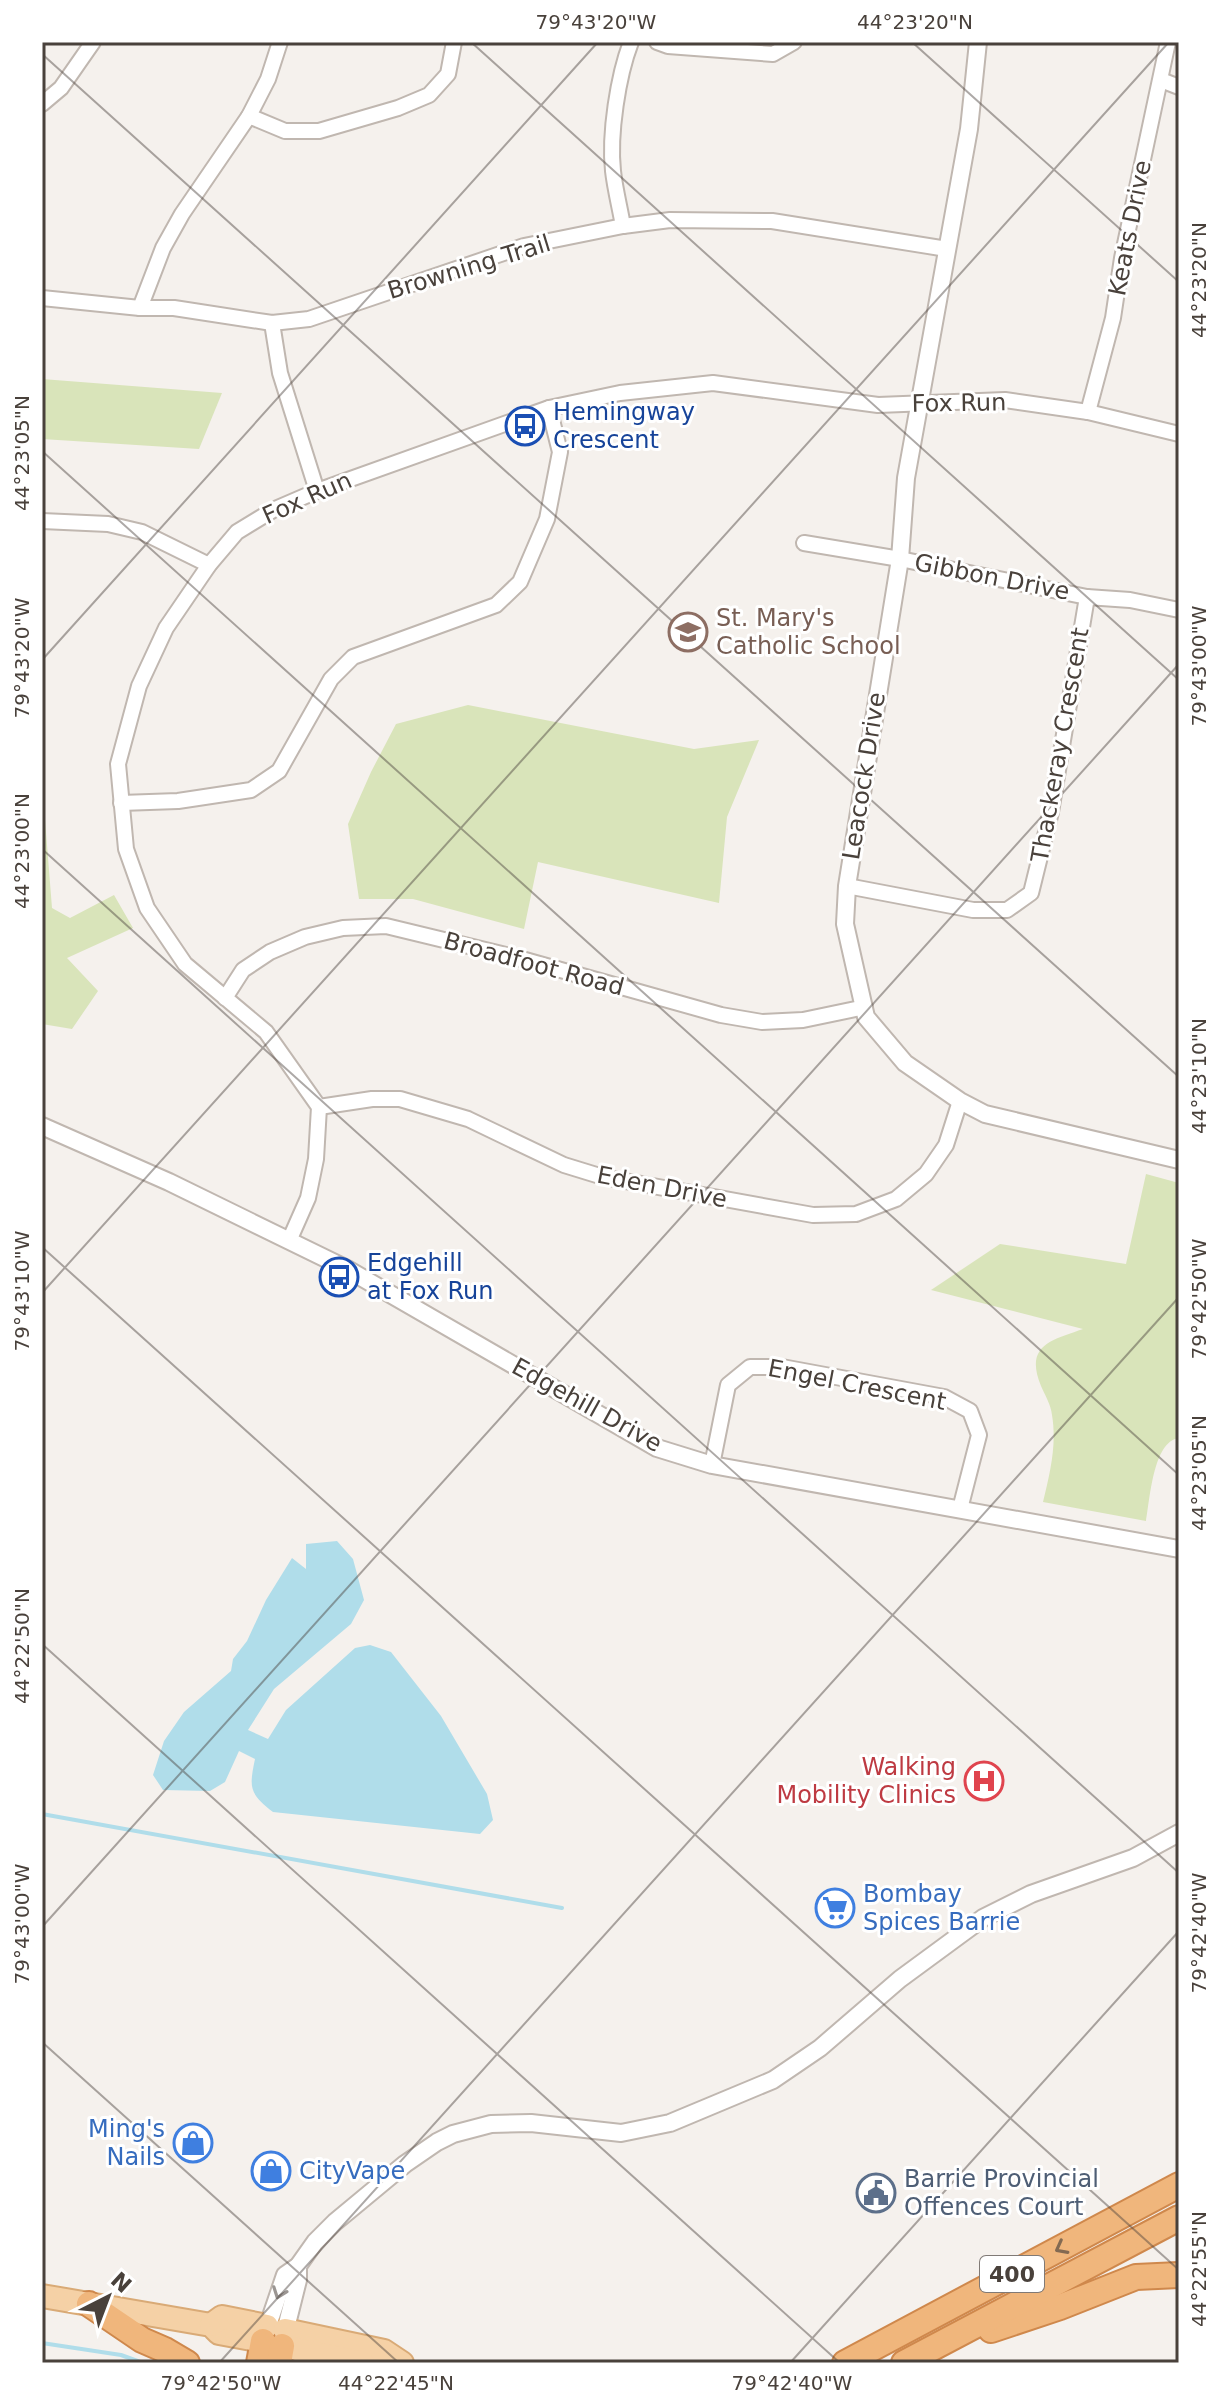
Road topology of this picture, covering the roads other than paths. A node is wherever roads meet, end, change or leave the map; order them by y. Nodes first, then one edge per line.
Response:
1 (93, 42) edge
2 (280, 42) edge
3 (454, 42) edge
4 (631, 42) edge
5 (657, 42) edge
6 (794, 42) edge
7 (978, 42) edge
8 (1168, 42) edge
9 (1161, 80) junction
10 (1179, 87) edge
11 (42, 104) edge
12 (249, 116) junction
13 (623, 226) junction
14 (947, 249) junction
15 (42, 298) edge
16 (140, 308) junction
17 (272, 323) junction
18 (921, 403) junction
19 (549, 408) junction
20 (1088, 412) junction
21 (1179, 434) edge
22 (317, 491) junction
23 (42, 521) edge
24 (804, 543) dead end
25 (900, 559) junction
26 (209, 565) junction
27 (1087, 597) junction
28 (1179, 610) edge
29 (121, 803) junction
30 (847, 886) junction
31 (225, 998) junction
32 (865, 1007) junction
33 (960, 1101) junction
34 (319, 1107) junction
35 (42, 1126) edge
36 (1179, 1160) edge
37 (289, 1241) junction
38 (712, 1465) junction
39 (960, 1509) junction
40 (1179, 1549) edge
41 (1179, 1833) edge
42 (1179, 2185) edge
43 (1179, 2218) edge
44 (1179, 2275) edge
45 (42, 2296) edge
46 (89, 2304) junction
47 (273, 2345) edge
48 (914, 2358) edge
49 (187, 2363) edge
50 (363, 2363) edge
51 (399, 2363) edge
52 (845, 2363) edge

1 - 11 street
2 - 12 street
3 - 12 street
4 - 13 street
5 - 6 street
7 - 14 street, Leacock Drive
8 - 9 street, Keats Drive
9 - 10 street
9 - 20 street, Keats Drive
12 - 16 street
13 - 14 street, Browning Trail
13 - 17 street, Browning Trail
14 - 18 street, Leacock Drive
15 - 16 street, Browning Trail
16 - 17 street, Browning Trail
17 - 22 street
18 - 19 street, Fox Run
18 - 20 street, Fox Run
18 - 25 street, Leacock Drive
19 - 22 street, Fox Run
19 - 29 street
20 - 21 street, Fox Run
22 - 26 street, Fox Run
23 - 26 street
24 - 25 street, Gibbon Drive
25 - 27 street, Gibbon Drive
25 - 30 street, Leacock Drive
26 - 29 street, Fox Run
27 - 28 street, Gibbon Drive
27 - 30 street, Thackeray Crescent
29 - 31 street, Fox Run
30 - 32 street, Leacock Drive
31 - 32 street, Broadfoot Road
31 - 34 street, Fox Run
32 - 33 street, Leacock Drive
33 - 34 street, Eden Drive
33 - 36 street, Leacock Drive
34 - 37 street
35 - 37 street, Edgehill Drive
37 - 38 street, Edgehill Drive
38 - 39 street, Edgehill Drive
38 - 39 street, Engel Crescent
39 - 40 street, Edgehill Drive
41 - 47 street
42 -> 52 highway, 400
43 - 48 highway, 400
44 - 48 highway
45 - 46 main road
46 - 47 main road
46 - 49 highway
47 - 50 main road
47 - 51 main road

